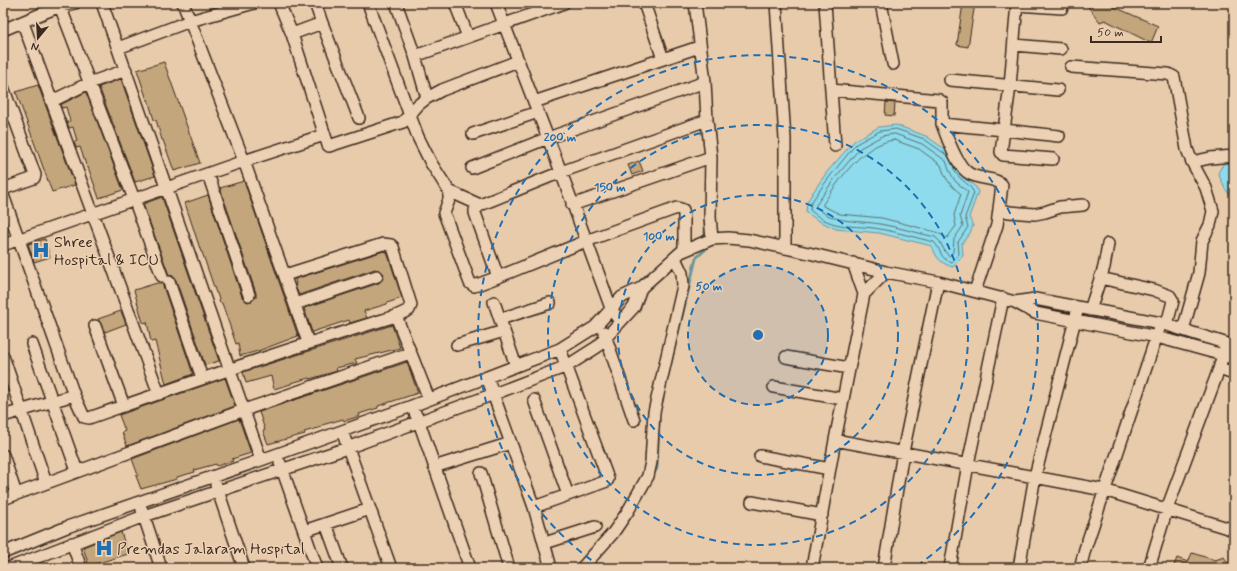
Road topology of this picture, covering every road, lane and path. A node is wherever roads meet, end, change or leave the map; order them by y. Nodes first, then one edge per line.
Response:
1 (73, 3) edge
2 (102, 3) edge
3 (183, 3) edge
4 (254, 3) edge
5 (279, 3) edge
6 (315, 3) edge
7 (368, 3) edge
8 (396, 3) edge
9 (454, 3) edge
10 (496, 3) edge
11 (564, 3) edge
12 (644, 3) edge
13 (695, 3) edge
14 (776, 3) edge
15 (825, 3) edge
16 (881, 3) edge
17 (1017, 4) edge
18 (60, 6) junction
19 (1062, 8) dead end
20 (190, 21) junction
21 (23, 22) junction
22 (322, 23) junction
23 (504, 24) junction
24 (3, 30) edge
25 (292, 34) junction
26 (468, 37) junction
27 (1014, 45) junction
28 (699, 47) junction
29 (118, 48) junction
30 (1061, 49) dead end
31 (415, 56) junction
32 (663, 58) junction
33 (518, 61) junction
34 (893, 64) dead end
35 (1071, 67) dead end
36 (126, 70) junction
37 (950, 80) dead end
38 (705, 82) junction
39 (89, 83) junction
40 (1010, 86) junction
41 (3, 87) edge
42 (832, 90) junction
43 (1058, 90) dead end
44 (427, 98) junction
45 (52, 101) junction
46 (536, 107) junction
47 (409, 116) junction
48 (359, 118) dead end
49 (707, 120) junction
50 (942, 124) junction
51 (1004, 130) junction
52 (324, 134) junction
53 (473, 134) dead end
54 (1059, 136) dead end
55 (548, 138) junction
56 (835, 146) dead end
57 (1234, 156) edge
58 (711, 157) junction
59 (1053, 159) dead end
60 (244, 160) junction
61 (1192, 162) junction
62 (472, 168) dead end
63 (561, 172) junction
64 (208, 174) junction
65 (166, 188) junction
66 (3, 189) edge
67 (449, 191) junction
68 (3, 195) edge
69 (134, 198) junction
70 (480, 205) junction
71 (572, 205) junction
72 (1083, 205) dead end
73 (1000, 209) junction
74 (93, 213) junction
75 (19, 239) junction
76 (710, 240) junction
77 (586, 241) junction
78 (1108, 244) dead end
79 (3, 245) edge
80 (785, 248) junction
81 (685, 250) junction
82 (675, 258) junction
83 (853, 263) junction
84 (886, 272) junction
85 (285, 275) junction
86 (377, 276) dead end
87 (498, 276) junction
88 (1100, 278) junction
89 (938, 282) junction
90 (641, 288) junction
91 (975, 292) junction
92 (864, 294) junction
93 (249, 295) dead end
94 (1003, 298) junction
95 (494, 302) dead end
96 (1015, 302) junction
97 (550, 303) dead end
98 (296, 304) junction
99 (611, 308) junction
100 (1078, 308) junction
101 (1090, 310) junction
102 (396, 316) junction
103 (500, 320) junction
104 (600, 321) junction
105 (620, 322) junction
106 (1074, 322) junction
107 (1164, 324) junction
108 (95, 326) dead end
109 (1183, 330) junction
110 (504, 331) junction
111 (606, 337) junction
112 (1157, 337) junction
113 (308, 342) junction
114 (32, 344) dead end
115 (457, 345) dead end
116 (1230, 345) edge
117 (560, 349) junction
118 (410, 353) junction
119 (1223, 355) junction
120 (3, 356) edge
121 (786, 357) dead end
122 (1234, 358) edge
123 (516, 366) junction
124 (567, 366) junction
125 (849, 368) junction
126 (1219, 369) junction
127 (230, 370) junction
128 (1234, 374) edge
129 (487, 377) junction
130 (202, 378) junction
131 (774, 387) dead end
132 (74, 394) junction
133 (159, 394) junction
134 (494, 394) junction
135 (429, 399) junction
136 (843, 399) junction
137 (534, 400) dead end
138 (51, 401) junction
139 (124, 406) junction
140 (412, 406) junction
141 (21, 410) junction
142 (244, 410) junction
143 (3, 416) edge
144 (634, 420) dead end
145 (419, 422) junction
146 (342, 431) junction
147 (835, 440) junction
148 (511, 443) junction
149 (347, 448) junction
150 (903, 452) junction
151 (276, 453) junction
152 (3, 455) edge
153 (760, 456) dead end
154 (261, 460) junction
155 (968, 464) junction
156 (434, 467) junction
157 (282, 469) junction
158 (830, 469) junction
159 (76, 471) junction
160 (481, 473) dead end
161 (213, 476) junction
162 (1035, 476) junction
163 (46, 483) junction
164 (1104, 490) junction
165 (218, 491) junction
166 (16, 494) junction
167 (568, 495) junction
168 (3, 499) edge
169 (139, 502) junction
170 (752, 502) dead end
171 (534, 507) junction
172 (370, 509) junction
173 (1167, 509) junction
174 (822, 515) junction
175 (144, 516) junction
176 (326, 524) junction
177 (595, 527) dead end
178 (1234, 529) edge
179 (304, 531) junction
180 (72, 543) junction
181 (545, 543) junction
182 (3, 553) edge
183 (34, 564) edge
184 (10, 568) edge
185 (80, 568) edge
186 (161, 568) edge
187 (244, 568) edge
188 (317, 568) edge
189 (342, 568) edge
190 (391, 568) edge
191 (470, 568) edge
192 (509, 568) edge
193 (551, 568) edge
194 (582, 568) edge
195 (812, 568) edge
196 (884, 568) edge
197 (950, 568) edge
198 (1019, 568) edge
199 (1080, 568) edge
200 (1149, 568) edge

1 - 18 street
2 - 29 street
3 - 20 street
4 - 20 street
5 - 25 street
6 - 22 street
7 - 47 street
8 - 31 street
9 - 26 street
10 - 23 street
11 - 23 street
12 - 32 street
13 - 28 street
14 - 80 street
15 - 42 street
16 - 34 street
17 - 19 street
17 - 27 street
18 - 21 street
18 - 39 street
20 - 29 street
20 - 60 street
21 - 24 street
21 - 45 street
22 - 25 street
22 - 48 street
23 - 26 street
23 - 33 street
25 - 52 street
26 - 31 street
27 - 30 street
27 - 40 street
28 - 32 street
28 - 38 street
29 - 36 street
31 - 44 street
32 - 46 street
33 - 44 street
33 - 46 street
35 - 61 street
36 - 39 street
36 - 65 street
37 - 40 street
38 - 49 street
38 - 55 street
39 - 45 street
39 - 69 street
40 - 43 street
40 - 51 street
41 - 66 street
42 - 50 street
42 - 56 street
44 - 47 street
45 - 74 street
46 - 53 street
46 - 55 street
47 - 52 street
47 - 67 street
49 - 58 street
49 - 63 street
50 - 51 street
50 - 73 street
51 - 54 street
51 - 59 street
52 - 60 street
55 - 62 street
55 - 63 street
57 - 61 street
58 - 71 street
58 - 76 street
60 - 64 street
60 - 85 street
61 - 109 street
63 - 70 street
63 - 71 street
64 - 65 street
64 - 93 street
65 - 69 street
65 - 127 street
67 - 70 street
67 - 87 street
68 - 75 street
69 - 74 street
69 - 130 street
70 - 87 street
71 - 77 street
72 - 73 street
73 - 91 street
74 - 75 street
74 - 133 street
75 - 79 street
75 - 132 street
76 - 80 street
76 - 81 street
77 - 81 street
77 - 87 street
77 - 99 street
78 - 88 street
80 - 83 street
81 - 82 street
82 - 90 street
82 - 194 street
83 - 84 street
83 - 92 street
84 - 89 street
84 - 92 street
85 - 98 street
85 - 102 street
86 - 98 street
88 - 101 street
88 - 107 street
89 - 91 street
89 - 150 street
90 - 99 street
90 - 105 street
91 - 94 street
92 - 125 street
94 - 96 street
94 - 155 street
95 - 103 street
96 - 100 street
96 - 106 street
97 - 103 street
98 - 113 street
99 - 104 street
99 - 105 street
100 - 101 street
100 - 106 street
101 - 107 street
102 - 113 street
102 - 118 street
103 - 110 street
104 - 111 street
104 - 117 street
105 - 111 street
106 - 112 street
106 - 162 street
107 - 109 street
107 - 112 street
108 - 139 street
109 - 116 street
110 - 115 street
110 - 123 street
111 - 124 street
111 - 144 street
112 - 119 street
112 - 164 street
113 - 127 street
114 - 138 street
116 - 119 street
117 - 123 street
117 - 124 street
118 - 135 street
118 - 142 street
119 - 122 street
119 - 126 street
120 - 141 street
121 - 125 street
123 - 129 street
124 - 134 street
124 - 167 street
125 - 136 street
126 - 128 street
126 - 173 street
127 - 130 street
127 - 142 street
129 - 134 street
129 - 135 street
130 - 133 street
131 - 136 street
132 - 138 street
132 - 139 street
133 - 139 street
134 - 145 street
134 - 148 street
135 - 140 street
136 - 147 street
137 - 167 street
138 - 141 street
138 - 159 street
140 - 145 street
140 - 146 street
141 - 143 street
141 - 163 street
142 - 154 street
142 - 159 street
145 - 149 street
145 - 156 street
146 - 149 street
146 - 151 street
147 - 150 street
147 - 158 street
148 - 156 street
148 - 171 street
149 - 157 street
149 - 172 street
150 - 155 street
150 - 196 street
151 - 154 street
151 - 157 street
152 - 166 street
153 - 158 street
154 - 161 street
155 - 162 street
155 - 197 street
156 - 191 street
157 - 165 street
157 - 179 street
158 - 174 street
159 - 163 street
160 - 192 street
161 - 165 street
161 - 169 street
162 - 164 street
162 - 198 street
163 - 166 street
164 - 173 street
164 - 199 street
165 - 175 street
165 - 187 street
166 - 168 street
167 - 171 street
169 - 175 street
169 - 182 street
170 - 174 street
171 - 181 street
172 - 176 street
172 - 190 street
173 - 178 street
173 - 200 street
174 - 195 street
175 - 180 street
175 - 186 street
176 - 179 street
176 - 189 street
177 - 181 street
179 - 188 street
180 - 183 street
180 - 185 street
181 - 193 street
183 - 184 street

